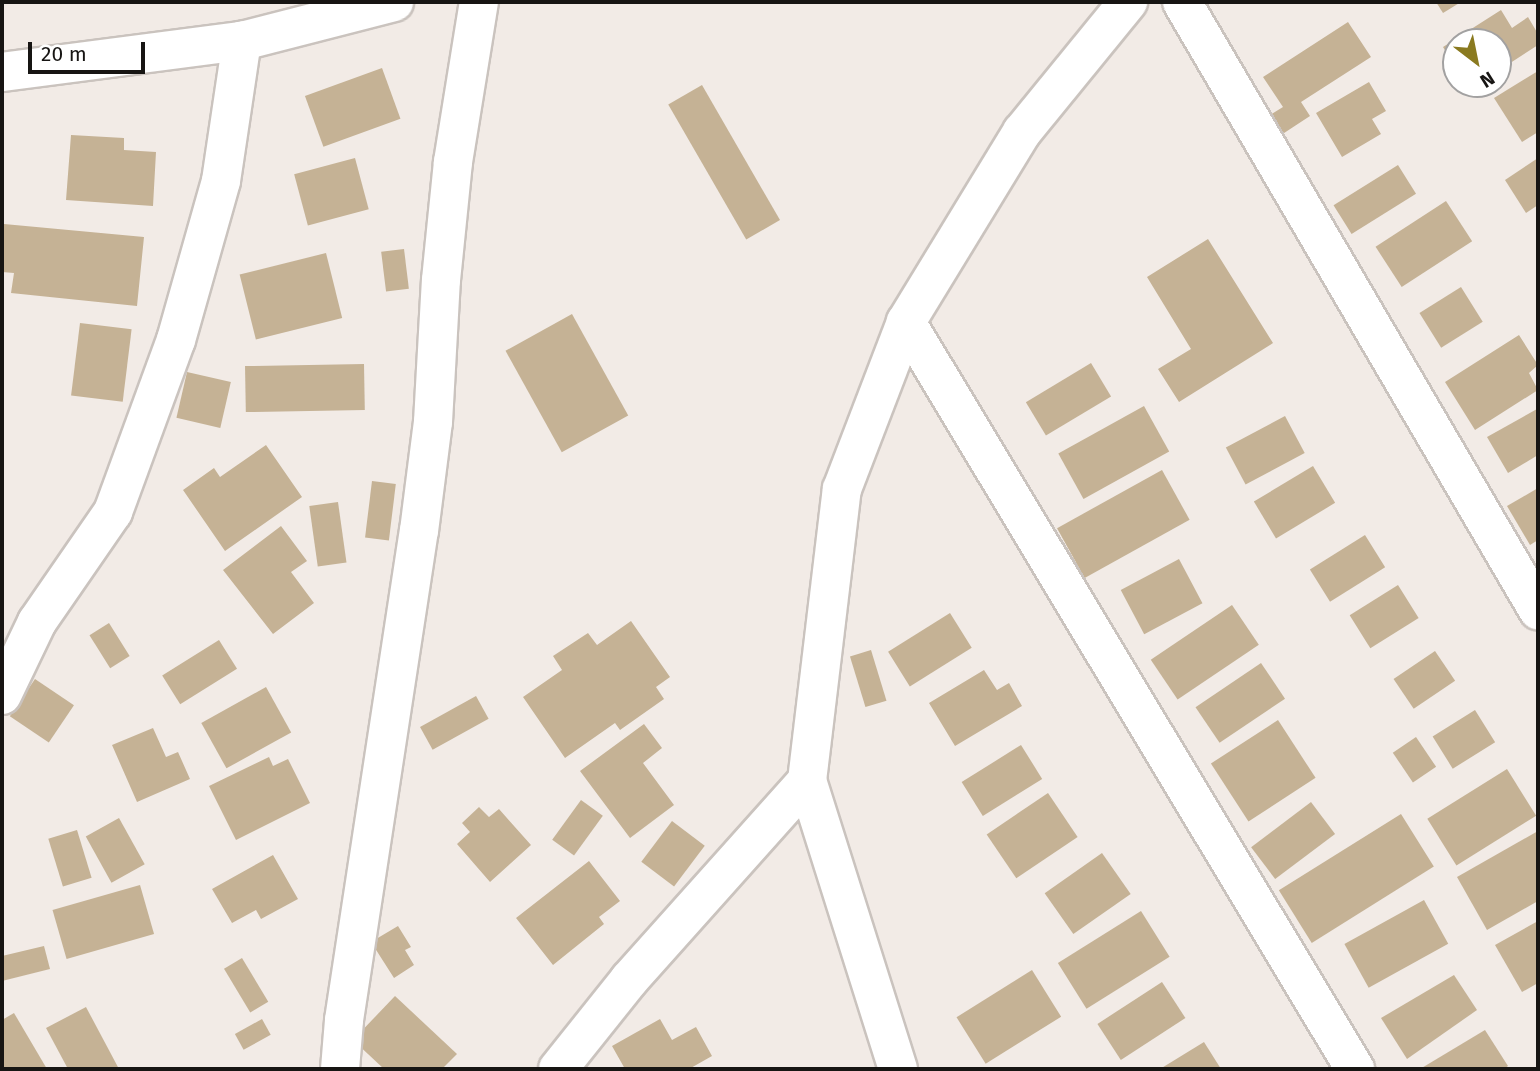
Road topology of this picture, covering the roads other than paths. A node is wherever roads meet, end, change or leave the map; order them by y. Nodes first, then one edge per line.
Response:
1 (394, 2) edge
2 (479, 2) edge
3 (1128, 2) edge
4 (1181, 2) edge
5 (242, 41) junction
6 (2, 72) edge
7 (906, 322) junction
8 (1538, 610) edge
9 (2, 695) edge
10 (807, 781) junction
11 (340, 1069) edge
12 (558, 1069) edge
13 (898, 1069) edge
14 (1355, 1069) edge

1 - 5 street
2 - 11 street
3 - 7 street
4 - 8 street
5 - 6 street
5 - 9 street
7 - 10 street
7 - 14 street
10 - 12 street
10 - 13 street

